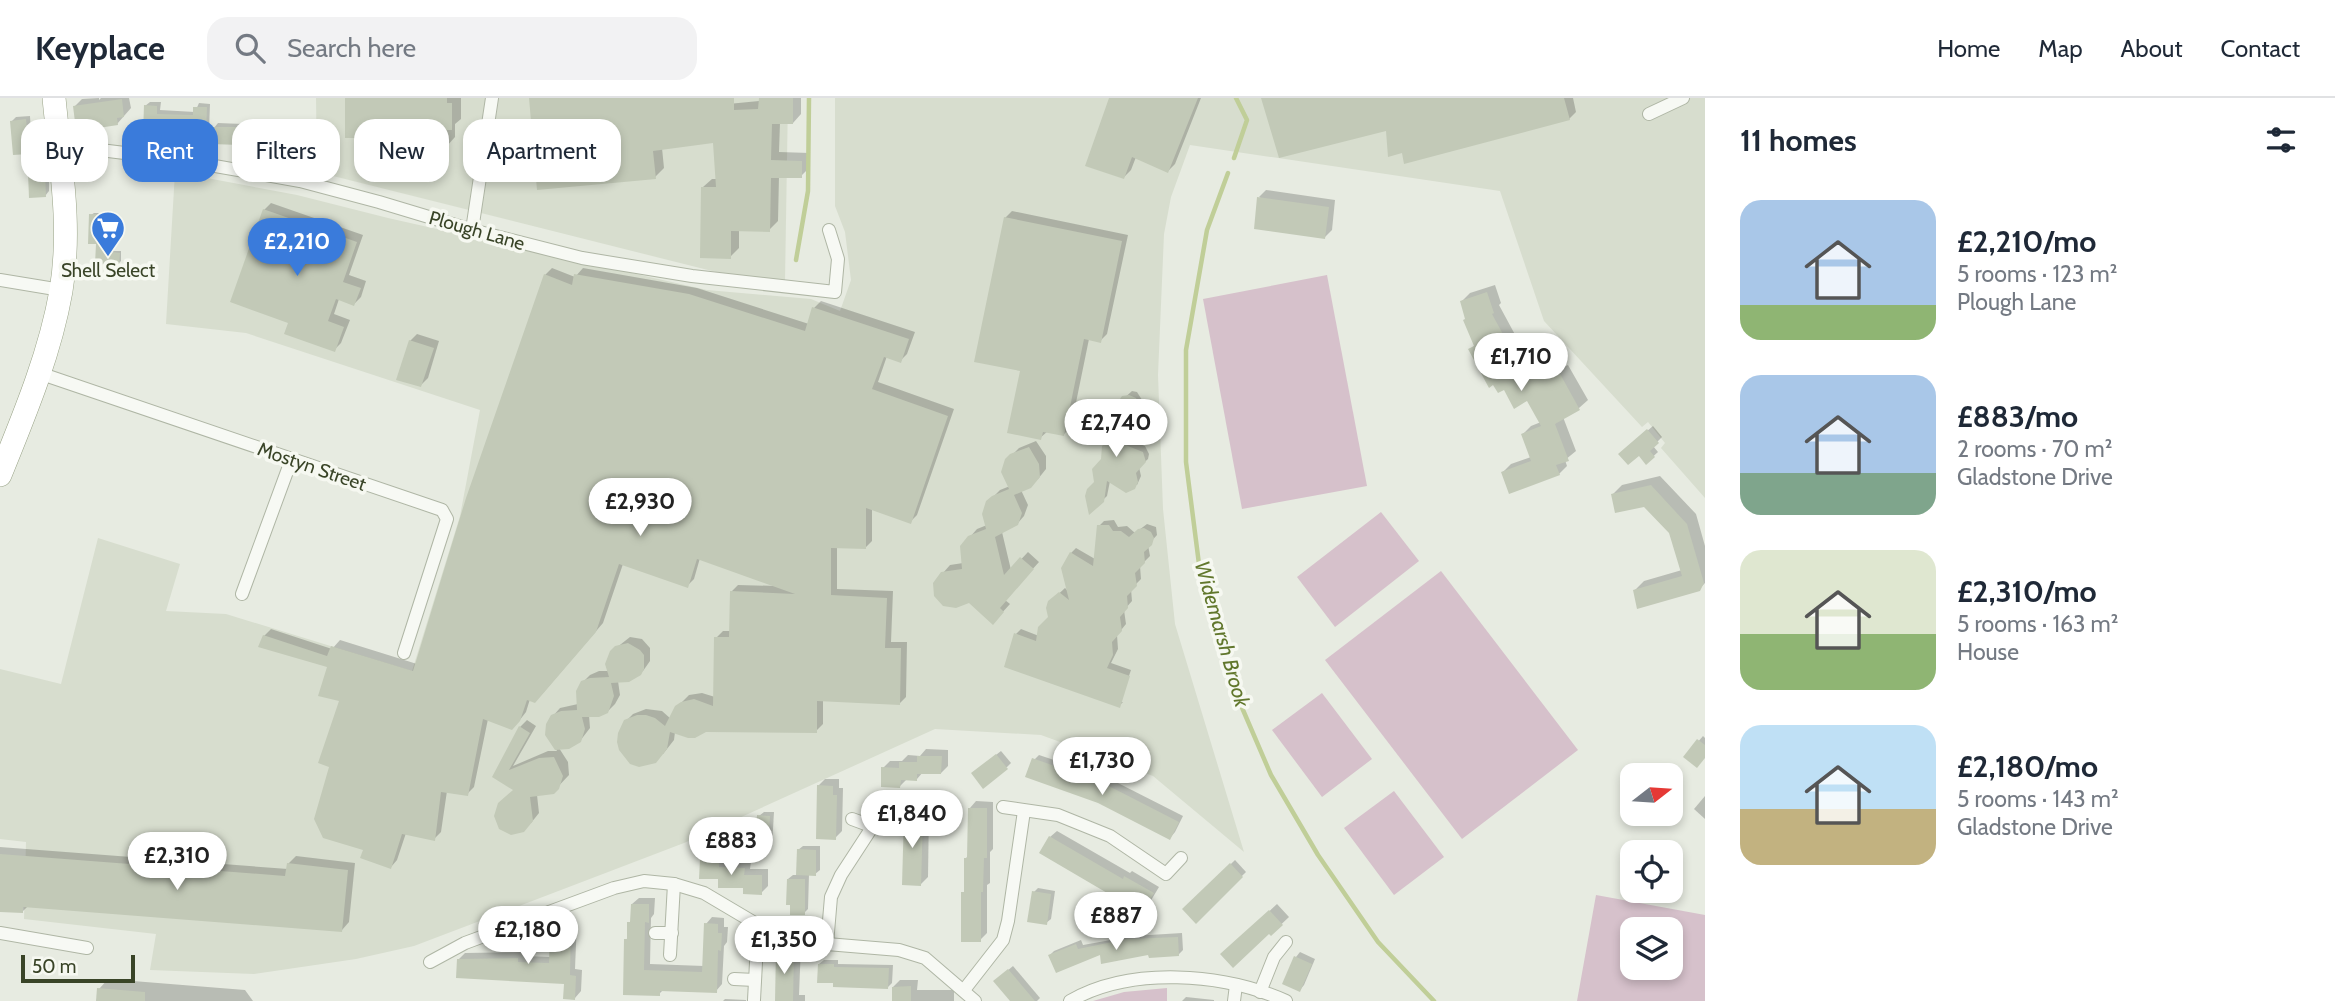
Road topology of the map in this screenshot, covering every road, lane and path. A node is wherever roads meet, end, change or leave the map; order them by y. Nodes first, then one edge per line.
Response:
1 (54, 98) edge
2 (492, 98) edge
3 (1683, 98) edge
4 (1649, 114) dead end
5 (57, 119) edge
6 (108, 151) edge
7 (64, 182) edge
8 (472, 230) junction
9 (830, 230) dead end
10 (0, 280) edge
11 (61, 290) junction
12 (38, 373) junction
13 (5, 448) edge
14 (292, 458) junction
15 (0, 475) edge
16 (242, 594) dead end
17 (404, 653) dead end
18 (1003, 807) dead end
19 (884, 809) dead end
20 (1024, 811) junction
21 (852, 820) dead end
22 (871, 826) junction
23 (1181, 858) dead end
24 (674, 884) junction
25 (758, 925) junction
26 (0, 933) edge
27 (655, 933) dead end
28 (671, 933) junction
29 (1286, 942) dead end
30 (827, 944) junction
31 (87, 948) dead end
32 (670, 955) dead end
33 (430, 961) dead end
34 (734, 979) dead end
35 (755, 980) junction
36 (1236, 985) junction
37 (964, 990) junction
38 (1260, 992) junction
39 (754, 1000) edge
40 (975, 1001) edge
41 (1070, 1001) edge
42 (1234, 1001) edge
43 (1286, 1001) edge

1 - 5 highway
2 - 8 street
3 - 4 street
6 - 8 street, Plough Lane
7 - 11 highway
8 - 9 street, Plough Lane
10 - 11 street
11 - 12 highway
12 - 13 highway
12 - 14 street, Mostyn Street
13 - 15 highway
14 - 16 street
14 - 17 street, Mostyn Street
18 - 20 street
19 - 22 street
20 - 23 street
20 - 37 street
21 - 22 street
22 - 30 street
24 - 25 street
24 - 28 street
24 - 33 street
25 - 30 street
25 - 35 street
26 - 31 street
27 - 28 street
28 - 32 street
29 - 38 street
30 - 37 street
34 - 35 street
35 - 39 street
36 - 38 street
36 - 41 street
36 - 42 street
37 - 40 street
38 - 43 street

